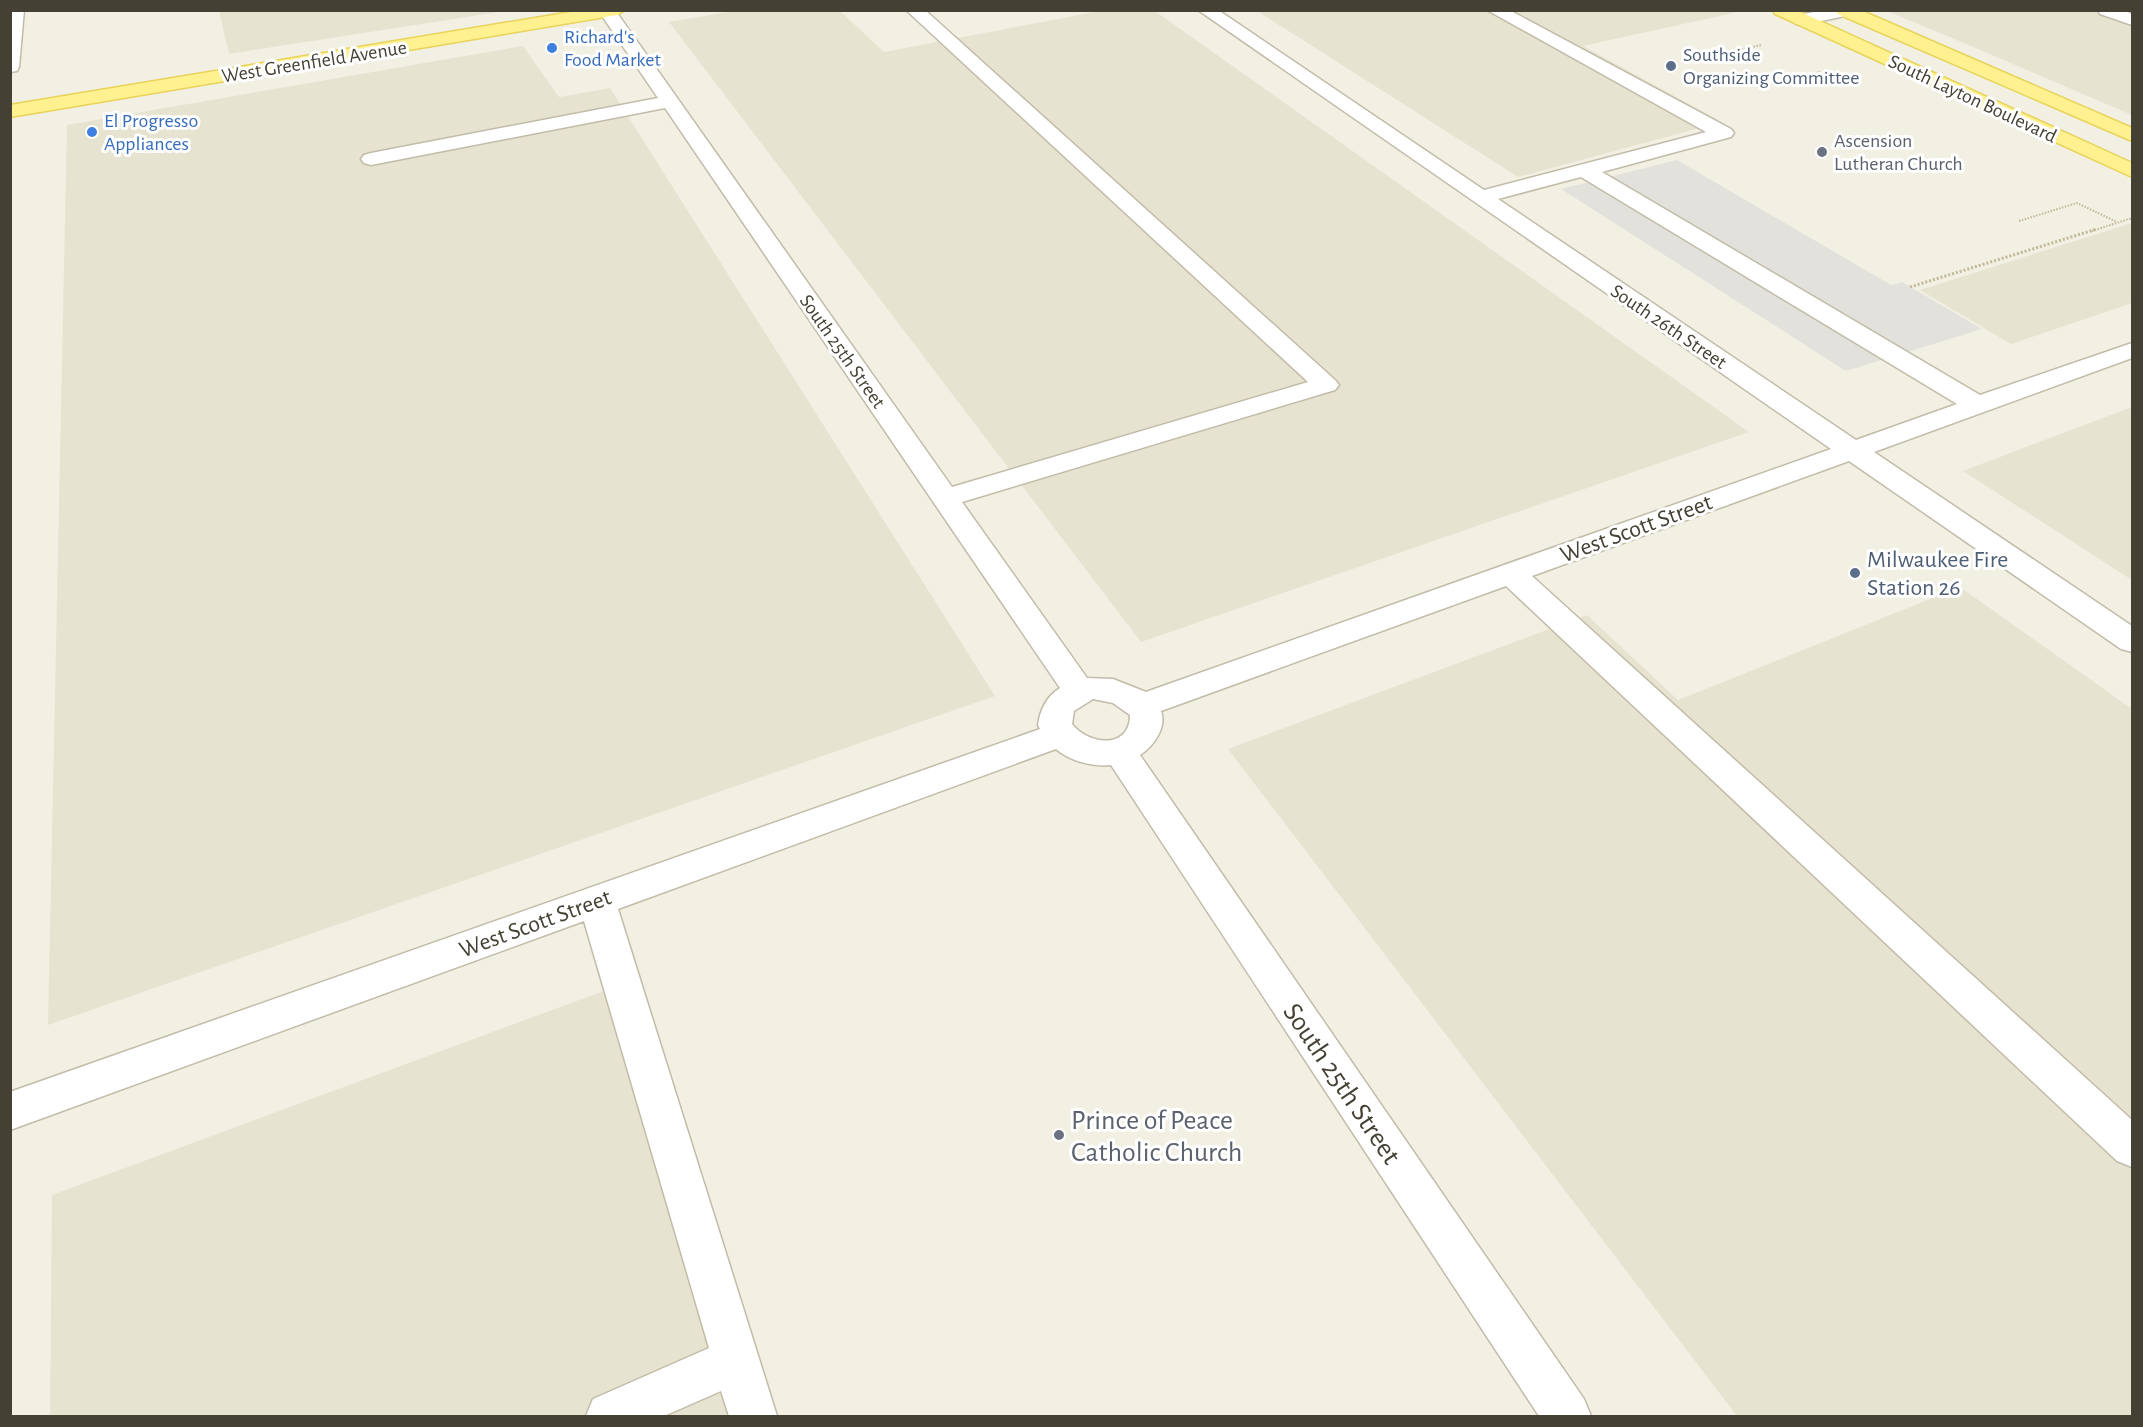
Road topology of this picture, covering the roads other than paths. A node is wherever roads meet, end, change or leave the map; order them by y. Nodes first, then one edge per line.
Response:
1 (15, 10) edge
2 (914, 10) edge
3 (1494, 10) edge
4 (1781, 10) edge
5 (2106, 10) edge
6 (610, 11) edge
7 (1210, 11) edge
8 (1844, 11) edge
9 (1802, 20) junction
10 (2133, 21) edge
11 (10, 67) edge
12 (668, 102) junction
13 (10, 111) edge
14 (2133, 135) edge
15 (371, 159) dead end
16 (1584, 170) junction
17 (2133, 171) edge
18 (1481, 197) junction
19 (2133, 350) edge
20 (1978, 405) junction
21 (1853, 450) junction
22 (945, 498) junction
23 (1510, 573) junction
24 (2133, 641) edge
25 (1079, 691) junction
26 (1140, 706) junction
27 (1059, 735) junction
28 (1119, 750) junction
29 (597, 901) junction
30 (10, 1111) edge
31 (2133, 1147) edge
32 (736, 1360) junction
33 (610, 1416) edge
34 (753, 1416) edge
35 (1567, 1416) edge

1 - 11 street
2 - 22 street
3 - 16 street
4 - 9 main road, South Layton Boulevard
5 - 10 street
6 - 12 street, South 25th Street
6 - 13 main road, West Greenfield Avenue
7 - 18 street, South 26th Street
8 - 9 street
8 - 14 main road, South Layton Boulevard
9 - 17 main road, South Layton Boulevard
12 - 15 street
12 - 22 street, South 25th Street
16 - 18 street
16 - 20 street
18 - 21 street, South 26th Street
19 - 20 street, West Scott Street
20 - 21 street, West Scott Street
21 - 23 street, West Scott Street
21 - 24 street, South 26th Street
22 - 25 street, South 25th Street
23 - 26 street, West Scott Street
23 - 31 street
25 - 26 street
25 - 27 street
26 - 28 street
27 - 28 street
27 - 29 street, West Scott Street
28 - 35 street, South 25th Street
29 - 30 street, West Scott Street
29 - 32 street
32 - 33 street
32 - 34 street

